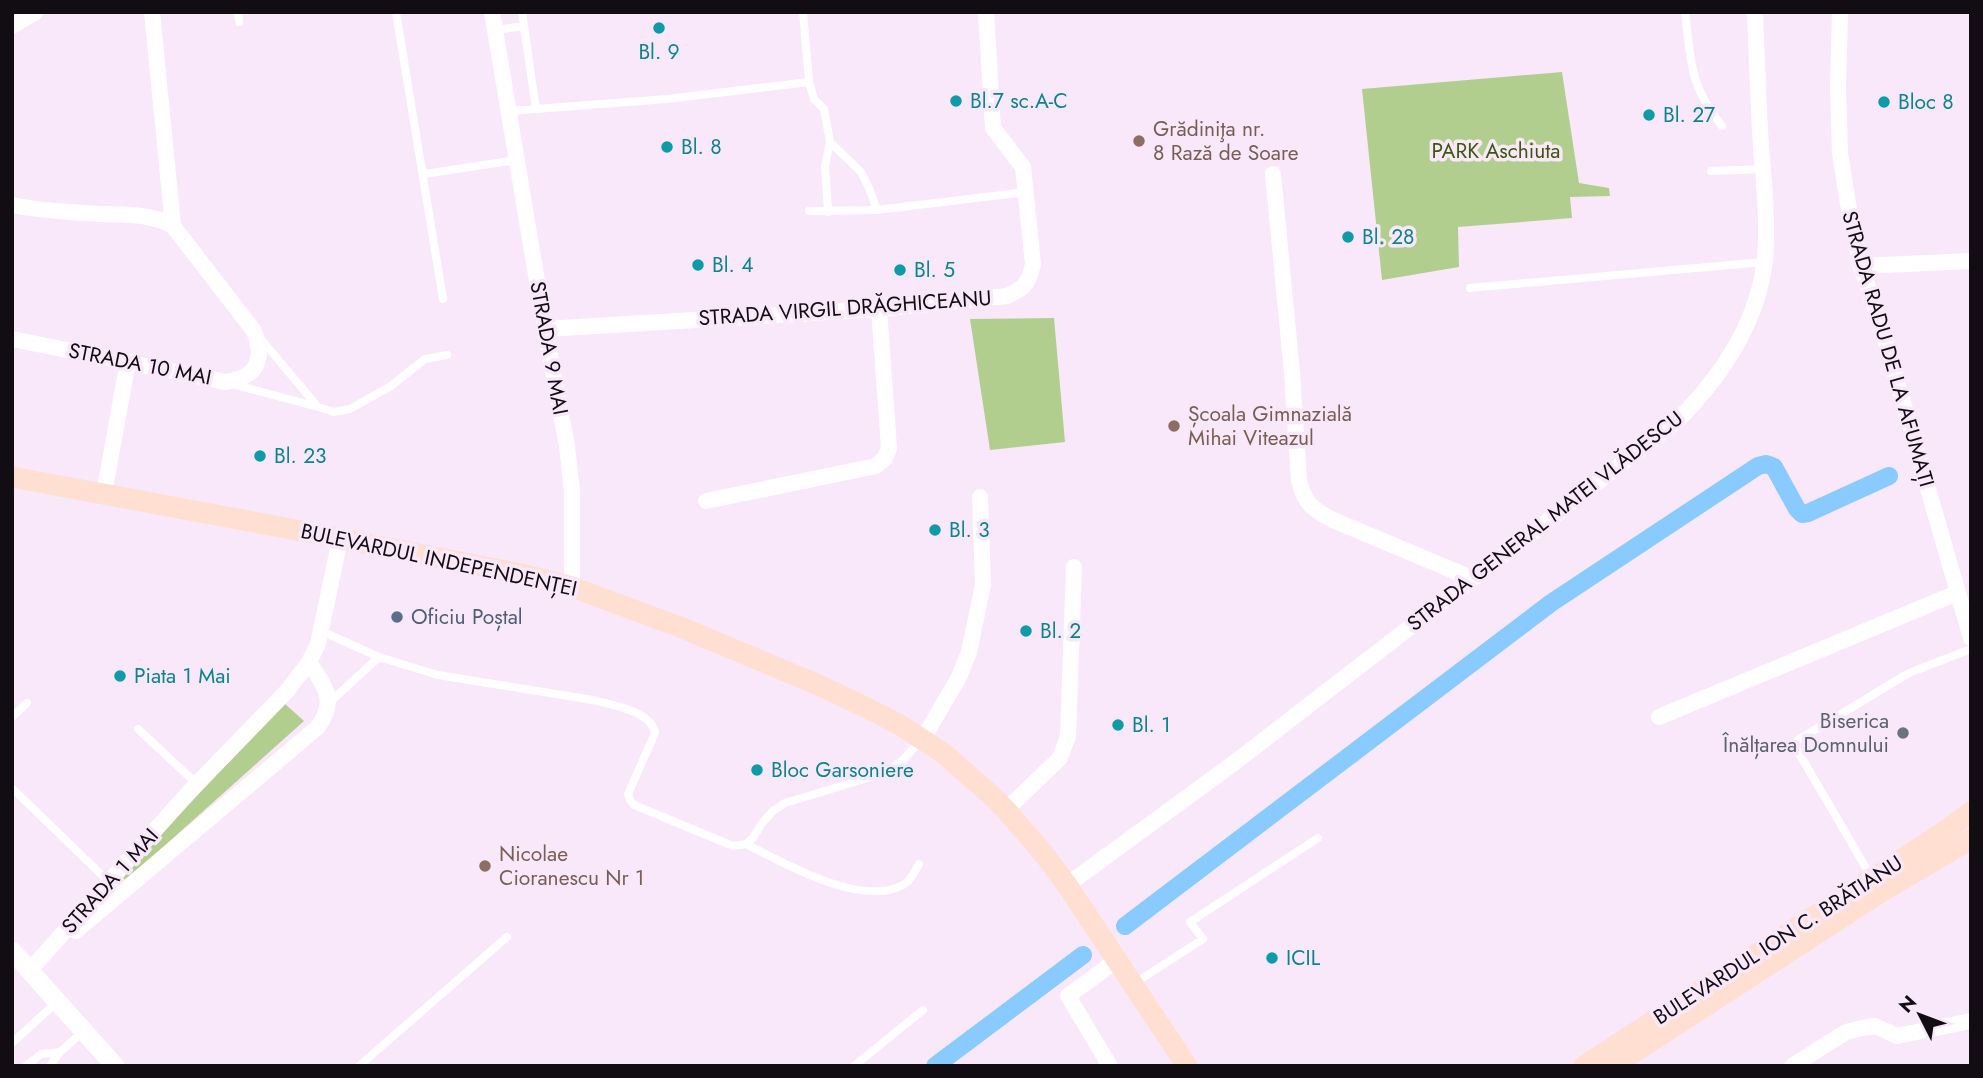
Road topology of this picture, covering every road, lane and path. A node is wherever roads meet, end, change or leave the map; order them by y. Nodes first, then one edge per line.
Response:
1 (37, 12) edge
2 (152, 12) edge
3 (237, 12) edge
4 (396, 12) edge
5 (492, 12) edge
6 (522, 12) edge
7 (803, 12) edge
8 (986, 12) edge
9 (1685, 12) edge
10 (1755, 12) edge
11 (1840, 12) edge
12 (239, 22) dead end
13 (12, 26) edge
14 (524, 26) junction
15 (495, 30) junction
16 (809, 82) junction
17 (536, 109) junction
18 (509, 111) junction
19 (1722, 126) dead end
20 (830, 142) junction
21 (517, 160) junction
22 (1763, 169) junction
23 (1711, 171) dead end
24 (424, 174) junction
25 (1273, 174) dead end
26 (1026, 192) junction
27 (12, 205) edge
28 (877, 210) junction
29 (809, 211) dead end
30 (828, 212) junction
31 (173, 226) junction
32 (1971, 261) edge
33 (1764, 262) junction
34 (1861, 266) junction
35 (1470, 288) dead end
36 (443, 299) dead end
37 (879, 309) junction
38 (545, 329) junction
39 (254, 331) junction
40 (12, 339) edge
41 (447, 355) dead end
42 (128, 361) junction
43 (226, 382) junction
44 (318, 407) junction
45 (12, 477) edge
46 (104, 494) junction
47 (980, 497) dead end
48 (706, 501) dead end
49 (340, 539) junction
50 (1074, 567) dead end
51 (1471, 578) junction
52 (572, 587) junction
53 (1956, 593) junction
54 (321, 631) junction
55 (1971, 638) edge
56 (1971, 649) edge
57 (379, 657) junction
58 (309, 662) junction
59 (27, 703) dead end
60 (327, 710) junction
61 (12, 717) edge
62 (1659, 717) dead end
63 (138, 729) dead end
64 (923, 739) junction
65 (12, 788) edge
66 (194, 788) junction
67 (1006, 810) junction
68 (1971, 812) edge
69 (1318, 838) dead end
70 (1971, 839) edge
71 (746, 844) junction
72 (919, 864) dead end
73 (1872, 878) junction
74 (1067, 885) junction
75 (115, 888) junction
76 (508, 937) dead end
77 (12, 951) edge
78 (1117, 960) junction
79 (30, 970) junction
80 (1134, 985) junction
81 (58, 1001) junction
82 (923, 1010) dead end
83 (1971, 1021) edge
84 (84, 1031) junction
85 (14, 1039) edge
86 (61, 1052) junction
87 (1819, 1058) edge
88 (26, 1066) edge
89 (50, 1066) edge
90 (115, 1066) edge
91 (359, 1066) edge
92 (854, 1066) edge
93 (1110, 1066) edge
94 (1187, 1066) edge
95 (1584, 1066) edge
96 (1613, 1066) edge
97 (1792, 1066) edge

1 - 13 street
2 - 31 street
3 - 12 lane
4 - 24 lane
5 - 15 street, STRADA 9 MAI
6 - 14 lane
7 - 16 lane
8 - 26 street, STRADA VIRGIL DRĂGHICEANU
9 - 19 lane
10 - 22 street, STRADA GENERAL MATEI VLĂDESCU
11 - 34 street, STRADA RADU DE LA AFUMAȚI
14 - 15 lane
14 - 17 lane
15 - 18 street, STRADA 9 MAI
16 - 17 lane
16 - 20 lane
17 - 18 lane
18 - 21 street, STRADA 9 MAI
20 - 28 lane
20 - 30 lane
21 - 24 lane
21 - 38 street, STRADA 9 MAI
22 - 23 lane
22 - 33 street, STRADA GENERAL MATEI VLĂDESCU
24 - 36 lane
25 - 51 street
26 - 28 lane
26 - 37 street, STRADA VIRGIL DRĂGHICEANU
27 - 31 street
28 - 30 lane
29 - 30 lane
31 - 39 street
32 - 34 street
33 - 35 lane
33 - 51 street, STRADA GENERAL MATEI VLĂDESCU
34 - 53 street, STRADA RADU DE LA AFUMAȚI
37 - 38 street, STRADA VIRGIL DRĂGHICEANU
37 - 48 street
38 - 52 street, STRADA 9 MAI
39 - 43 street, STRADA 10 MAI
39 - 44 lane
40 - 42 street, STRADA 10 MAI
41 - 44 lane
42 - 43 street, STRADA 10 MAI
42 - 46 street
43 - 44 lane
45 - 46 main road, BULEVARDUL INDEPENDENȚEI
46 - 49 main road, BULEVARDUL INDEPENDENȚEI
47 - 64 street
49 - 52 main road, BULEVARDUL INDEPENDENȚEI
49 - 54 street, STRADA 1 MAI
50 - 67 street
51 - 74 street, STRADA GENERAL MATEI VLĂDESCU
52 - 64 main road, BULEVARDUL INDEPENDENȚEI
53 - 55 street, STRADA RADU DE LA AFUMAȚI
53 - 62 street
54 - 57 lane
54 - 58 street, STRADA 1 MAI
56 - 73 lane
57 - 60 lane
57 - 71 lane
58 - 60 street
58 - 66 street, STRADA 1 MAI
59 - 61 lane
60 - 75 street
63 - 66 lane
64 - 67 main road, BULEVARDUL INDEPENDENȚEI
64 - 71 lane
65 - 75 lane
66 - 75 street, STRADA 1 MAI
67 - 74 main road, BULEVARDUL INDEPENDENȚEI
68 - 73 main road, BULEVARDUL ION C. BRĂTIANU
69 - 80 lane
70 - 96 main road, BULEVARDUL ION C. BRĂTIANU
71 - 72 lane
73 - 95 main road, BULEVARDUL ION C. BRĂTIANU
74 - 78 main road, BULEVARDUL INDEPENDENȚEI
75 - 79 street, STRADA 1 MAI
76 - 91 lane
77 - 79 street
78 - 80 main road, BULEVARDUL INDEPENDENȚEI
78 - 93 street
79 - 81 street
80 - 94 main road, BULEVARDUL INDEPENDENȚEI
81 - 84 street
81 - 85 lane
82 - 92 lane
83 - 87 street
84 - 86 lane
84 - 90 street
86 - 88 lane
86 - 89 lane
87 - 97 street

